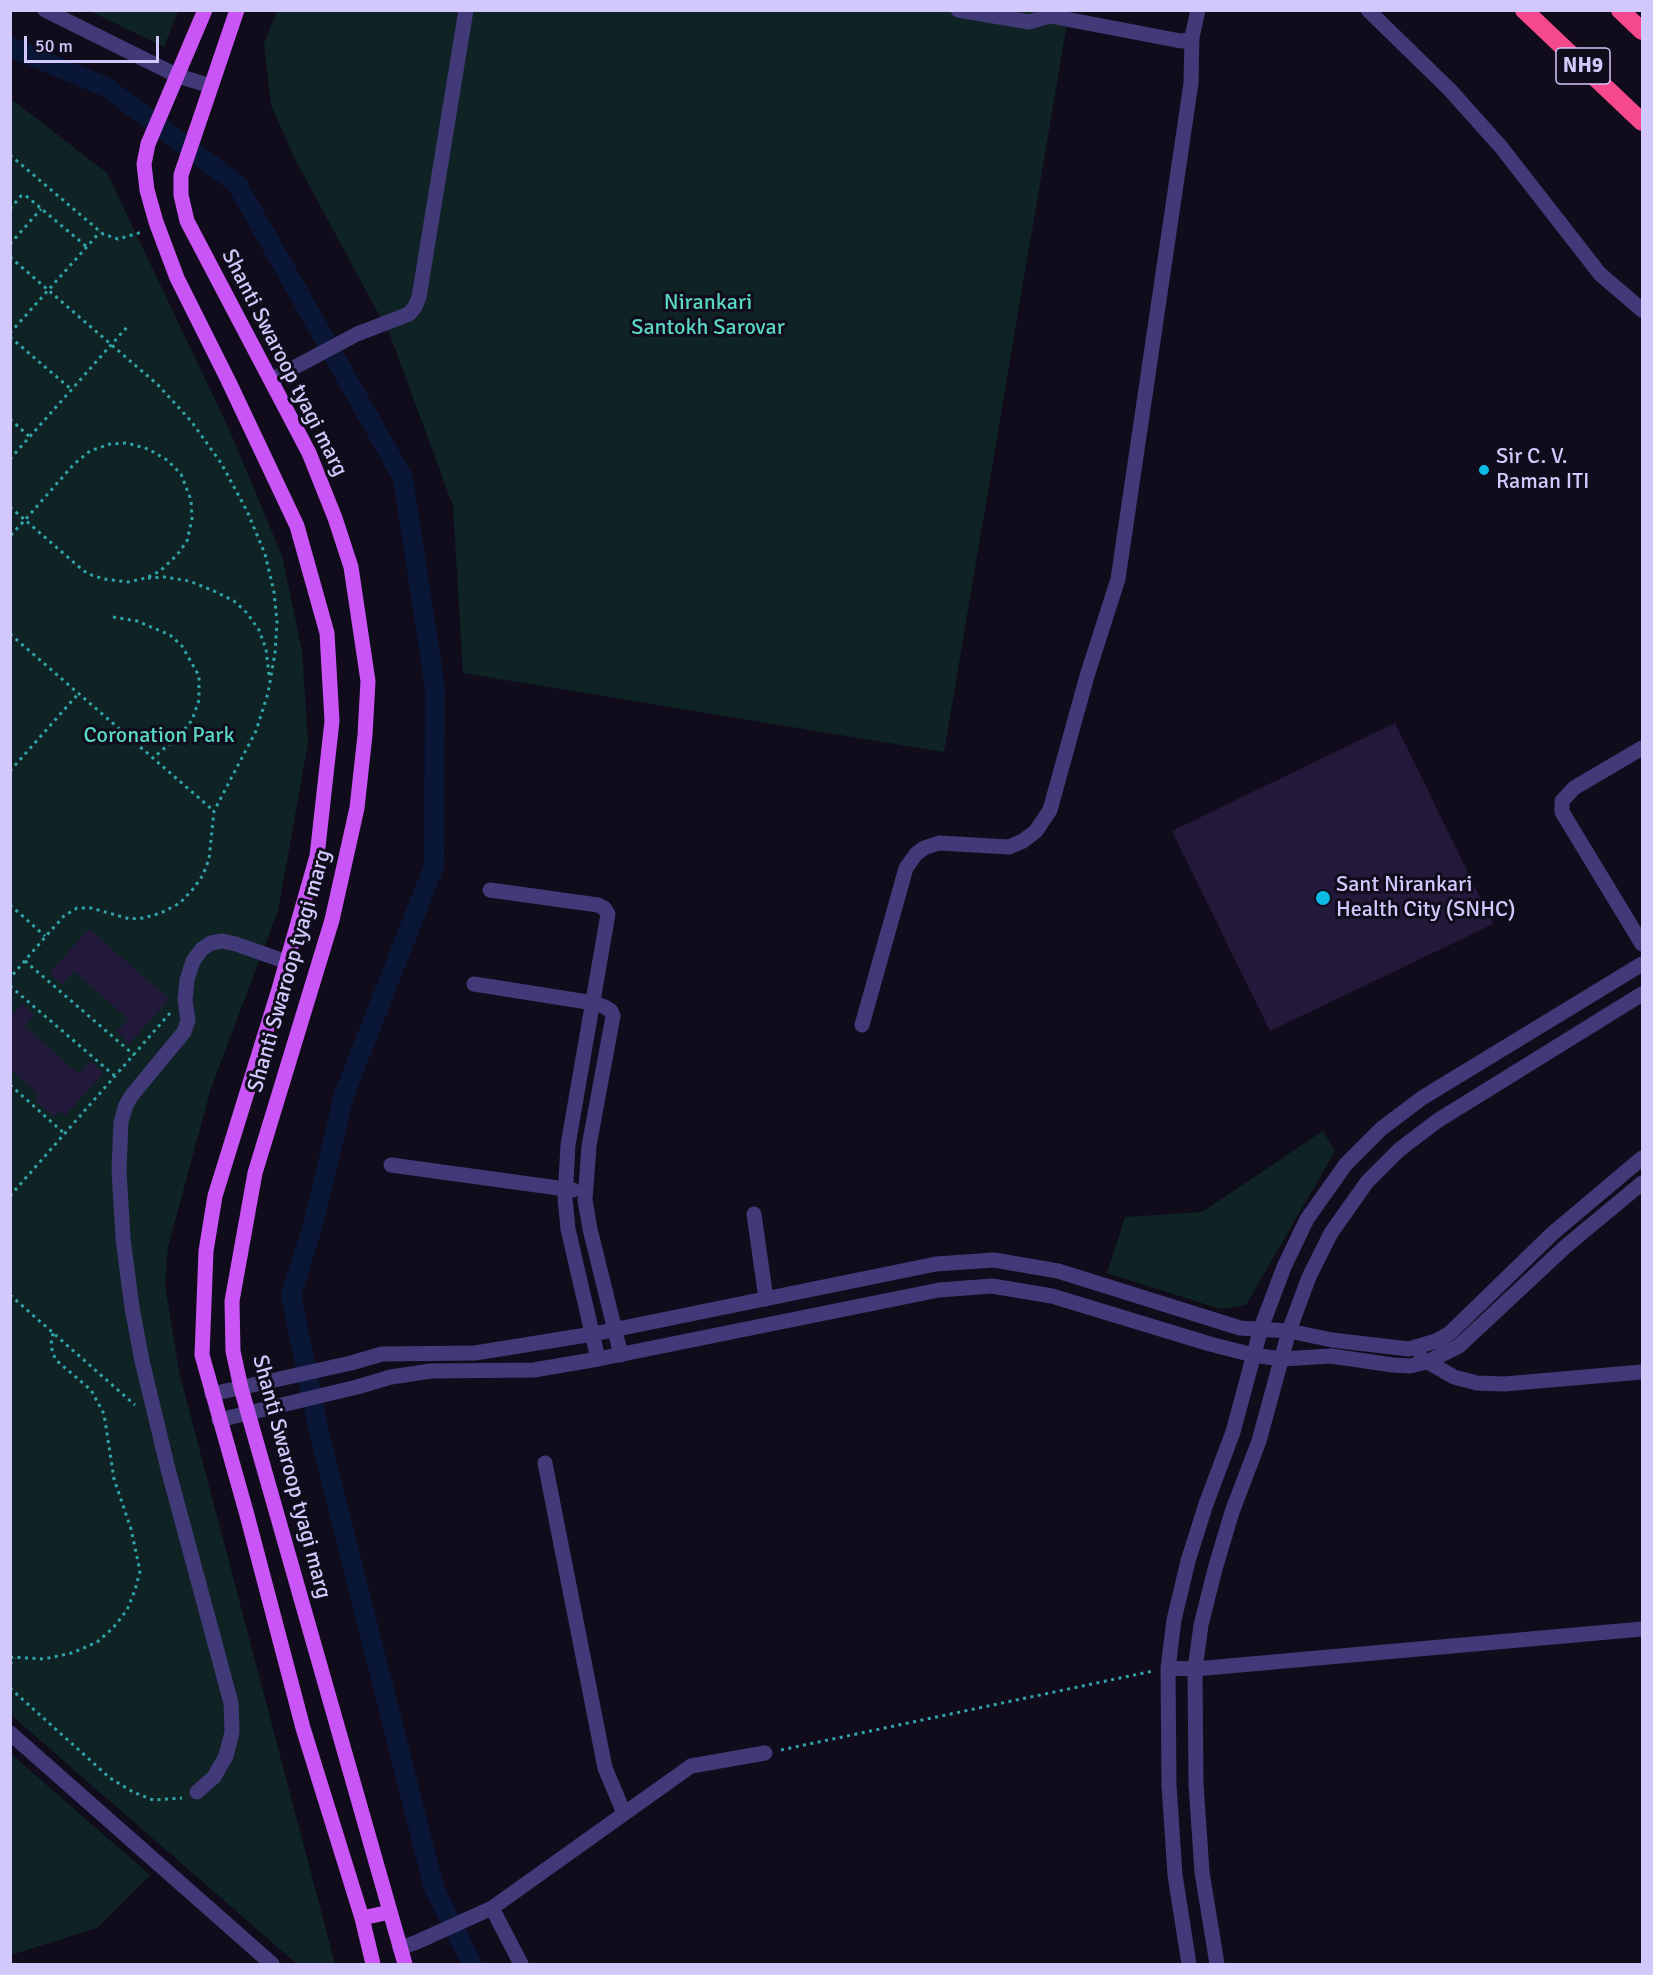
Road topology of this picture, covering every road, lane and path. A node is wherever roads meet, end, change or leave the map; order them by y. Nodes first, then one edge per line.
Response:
1 (45, 10) edge
2 (205, 10) edge
3 (237, 10) edge
4 (466, 10) edge
5 (957, 10) edge
6 (1198, 10) edge
7 (1368, 10) edge
8 (1524, 10) edge
9 (1620, 10) edge
10 (1047, 13) edge
11 (1642, 31) edge
12 (1192, 37) junction
13 (175, 82) junction
14 (212, 86) junction
15 (1642, 122) edge
16 (10, 155) edge
17 (41, 208) junction
18 (10, 209) edge
19 (158, 226) junction
20 (100, 232) junction
21 (10, 244) edge
22 (87, 247) junction
23 (10, 257) edge
24 (49, 291) junction
25 (1642, 310) edge
26 (127, 327) dead end
27 (10, 335) edge
28 (112, 344) junction
29 (271, 380) junction
30 (72, 390) junction
31 (10, 419) edge
32 (30, 437) junction
33 (10, 459) edge
34 (10, 507) edge
35 (25, 520) junction
36 (10, 536) edge
37 (146, 578) junction
38 (113, 617) dead end
39 (10, 634) edge
40 (270, 680) junction
41 (78, 694) junction
42 (1642, 748) edge
43 (153, 758) junction
44 (10, 771) edge
45 (214, 811) junction
46 (490, 890) dead end
47 (10, 905) edge
48 (46, 936) junction
49 (1642, 944) edge
50 (25, 961) junction
51 (287, 962) junction
52 (1642, 964) edge
53 (10, 978) edge
54 (474, 984) dead end
55 (10, 986) edge
56 (1642, 994) edge
57 (185, 996) junction
58 (594, 1003) junction
59 (1549, 1021) junction
60 (862, 1025) dead end
61 (1562, 1043) junction
62 (134, 1055) junction
63 (116, 1077) junction
64 (10, 1085) edge
65 (66, 1134) junction
66 (1642, 1158) edge
67 (390, 1165) dead end
68 (1642, 1183) edge
69 (565, 1190) junction
70 (585, 1190) junction
71 (10, 1196) edge
72 (754, 1214) dead end
73 (1039, 1268) junction
74 (1034, 1293) junction
75 (10, 1295) edge
76 (759, 1300) junction
77 (758, 1327) junction
78 (1261, 1328) junction
79 (615, 1330) junction
80 (1289, 1331) junction
81 (53, 1333) junction
82 (593, 1334) junction
83 (1409, 1349) junction
84 (434, 1354) junction
85 (621, 1355) junction
86 (1253, 1355) junction
87 (598, 1359) junction
88 (1282, 1359) junction
89 (1427, 1362) junction
90 (435, 1371) junction
91 (1642, 1372) edge
92 (241, 1388) junction
93 (212, 1394) junction
94 (249, 1413) junction
95 (219, 1420) junction
96 (157, 1424) junction
97 (545, 1463) dead end
98 (1642, 1629) edge
99 (13, 1658) edge
100 (10, 1664) edge
101 (1167, 1668) junction
102 (1195, 1669) junction
103 (10, 1688) edge
104 (10, 1733) edge
105 (765, 1753) joint
106 (197, 1792) joint
107 (624, 1814) junction
108 (490, 1909) junction
109 (390, 1912) junction
110 (362, 1918) junction
111 (1212, 1932) junction
112 (1185, 1935) junction
113 (400, 1948) junction
114 (272, 1965) edge
115 (373, 1965) edge
116 (405, 1965) edge
117 (520, 1965) edge
118 (1190, 1965) edge
119 (1217, 1965) edge

1 - 13 street
2 - 13 main road, Shanti Swaroop tyagi marg
3 - 14 main road, Shanti Swaroop tyagi marg
4 - 29 street
5 - 10 street
6 - 12 street
7 - 25 street
8 - 15 highway, NH9
9 - 11 highway
10 - 12 street
12 - 60 street
13 - 14 street
13 - 19 main road, Shanti Swaroop tyagi marg
14 - 29 main road, Shanti Swaroop tyagi marg
16 - 20 path
17 - 18 path
17 - 21 path
17 - 22 path
19 - 20 path
19 - 51 main road, Shanti Swaroop tyagi marg
20 - 22 path
22 - 24 path
23 - 24 path
24 - 27 path
24 - 28 path
26 - 28 path
27 - 30 path
28 - 30 path
28 - 40 path
29 - 92 main road, Shanti Swaroop tyagi marg
30 - 32 path
31 - 32 path
32 - 33 path
34 - 35 path
35 - 36 path
35 - 37 path
35 - 37 path
37 - 40 path
38 - 43 path
39 - 41 path
40 - 45 path
41 - 43 path
41 - 44 path
42 - 49 street
43 - 45 path
45 - 48 path
46 - 58 street
47 - 48 path
48 - 50 path
50 - 53 path
50 - 62 path
51 - 57 street
51 - 93 main road, Shanti Swaroop tyagi marg
52 - 59 street
54 - 58 street
55 - 63 path
56 - 61 street
57 - 62 path
57 - 96 street
58 - 69 street
58 - 70 street
59 - 61 street
59 - 78 street
61 - 80 street
62 - 63 path
63 - 65 path
64 - 65 path
65 - 71 path
66 - 83 street
67 - 69 street
68 - 89 street
69 - 70 street
69 - 82 street
70 - 79 street
72 - 76 street
73 - 74 street
73 - 76 street
73 - 78 street
74 - 77 street
74 - 86 street
75 - 81 path
76 - 77 street
76 - 79 street
77 - 85 street
78 - 80 street
78 - 86 street
79 - 82 street
79 - 85 street
80 - 83 street
80 - 88 street
81 - 96 path
81 - 99 path
82 - 84 street
82 - 87 street
83 - 89 street
84 - 90 street
84 - 92 street
85 - 87 street
86 - 88 street
86 - 101 street
87 - 90 street
88 - 89 street
88 - 102 street
89 - 91 street
90 - 94 street
92 - 93 street
92 - 94 main road, Shanti Swaroop tyagi marg
93 - 95 main road, Shanti Swaroop tyagi marg
94 - 95 street
94 - 109 main road, Shanti Swaroop tyagi marg
95 - 110 main road, Shanti Swaroop tyagi marg
96 - 106 street
97 - 107 street
98 - 102 street
99 - 100 path
101 - 102 street
101 - 105 path
101 - 112 street
102 - 111 street
103 - 106 path
104 - 114 street
105 - 107 street
107 - 108 street
108 - 113 street
108 - 117 street
109 - 110 main road
109 - 113 main road, Shanti Swaroop tyagi marg
110 - 115 main road, Shanti Swaroop tyagi marg
111 - 112 street
111 - 119 street
112 - 118 street
113 - 116 main road, Shanti Swaroop tyagi marg

